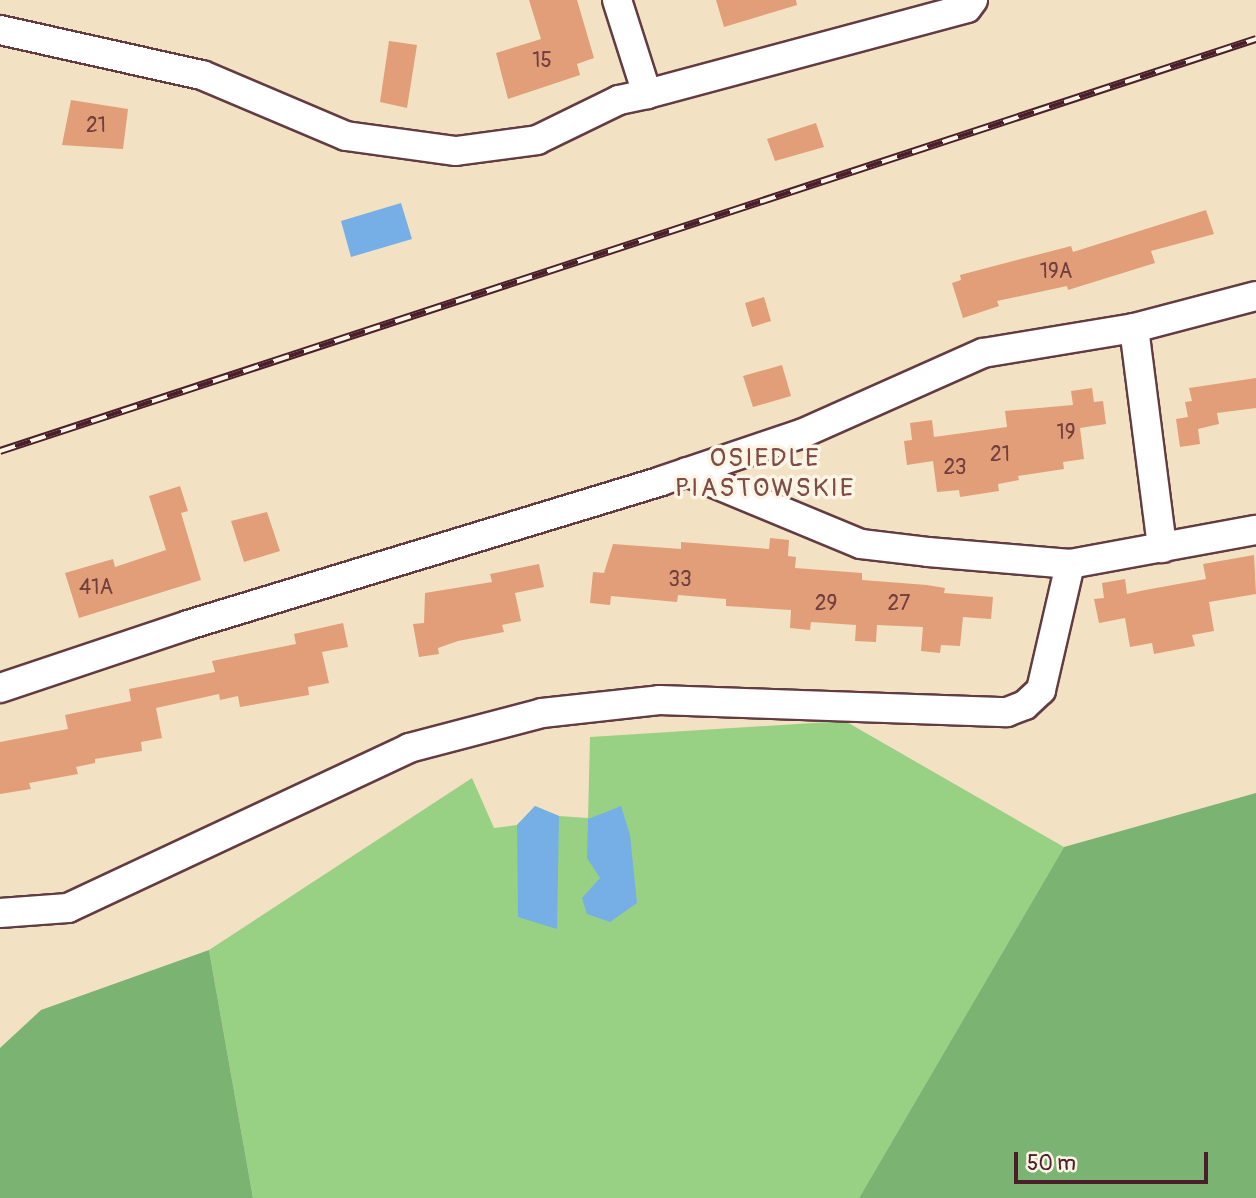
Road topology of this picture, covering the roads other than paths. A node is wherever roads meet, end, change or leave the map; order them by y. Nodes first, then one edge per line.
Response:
1 (617, 0) edge
2 (974, 0) edge
3 (0, 30) edge
4 (648, 94) junction
5 (1256, 296) edge
6 (1134, 328) junction
7 (687, 472) junction
8 (1256, 530) edge
9 (1162, 548) junction
10 (1070, 565) junction
11 (0, 688) edge
12 (0, 913) edge

1 - 4 street
2 - 4 street
3 - 4 street
5 - 6 street
6 - 7 street
6 - 9 street
7 - 10 street
7 - 11 street
8 - 9 street
9 - 10 street
10 - 12 street

